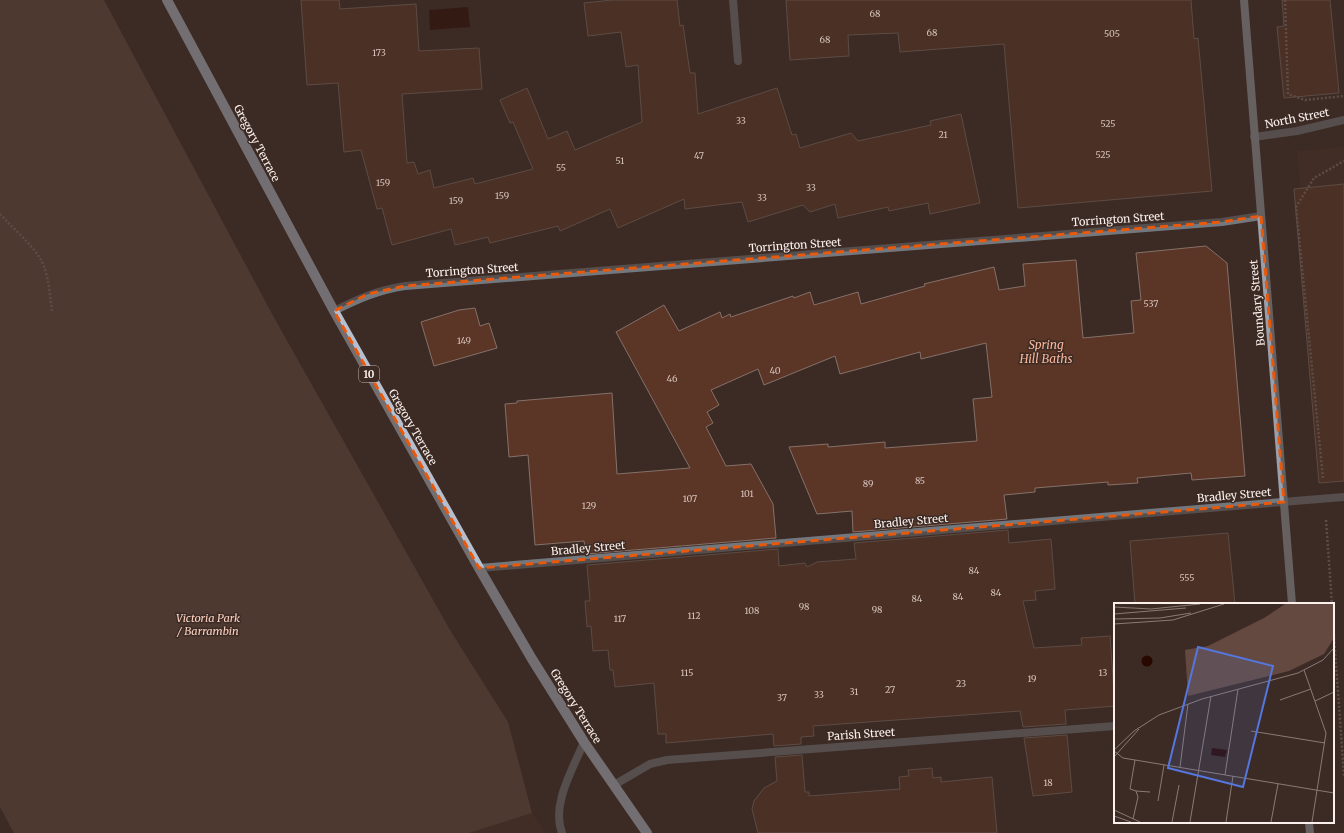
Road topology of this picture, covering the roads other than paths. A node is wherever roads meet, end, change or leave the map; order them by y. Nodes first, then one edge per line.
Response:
1 (167, 0) edge
2 (733, 0) edge
3 (1244, 0) edge
4 (738, 61) dead end
5 (1344, 120) edge
6 (1254, 137) junction
7 (1261, 216) junction
8 (334, 311) junction
9 (1344, 497) edge
10 (1284, 502) junction
11 (479, 568) junction
12 (1292, 603) edge
13 (1114, 726) edge
14 (584, 742) junction
15 (614, 785) junction
16 (1309, 823) edge
17 (562, 833) edge
18 (647, 833) edge
19 (1310, 833) edge

1 - 8 main road, Gregory Terrace / 10
2 - 4 street
3 - 6 main road, Boundary Street
5 - 6 street, North Street
6 - 7 main road, Boundary Street
7 - 8 street, Torrington Street
7 - 10 main road, Boundary Street
8 - 11 main road, Gregory Terrace / 10
9 - 10 street, Bradley Street
10 - 11 street, Bradley Street
10 - 12 main road, Boundary Street
11 - 14 main road, Gregory Terrace / 10
13 - 15 street, Parish Street
14 - 15 main road, Gregory Terrace / 10
14 - 17 street
15 - 18 main road, Gregory Terrace / 10
16 - 19 main road

